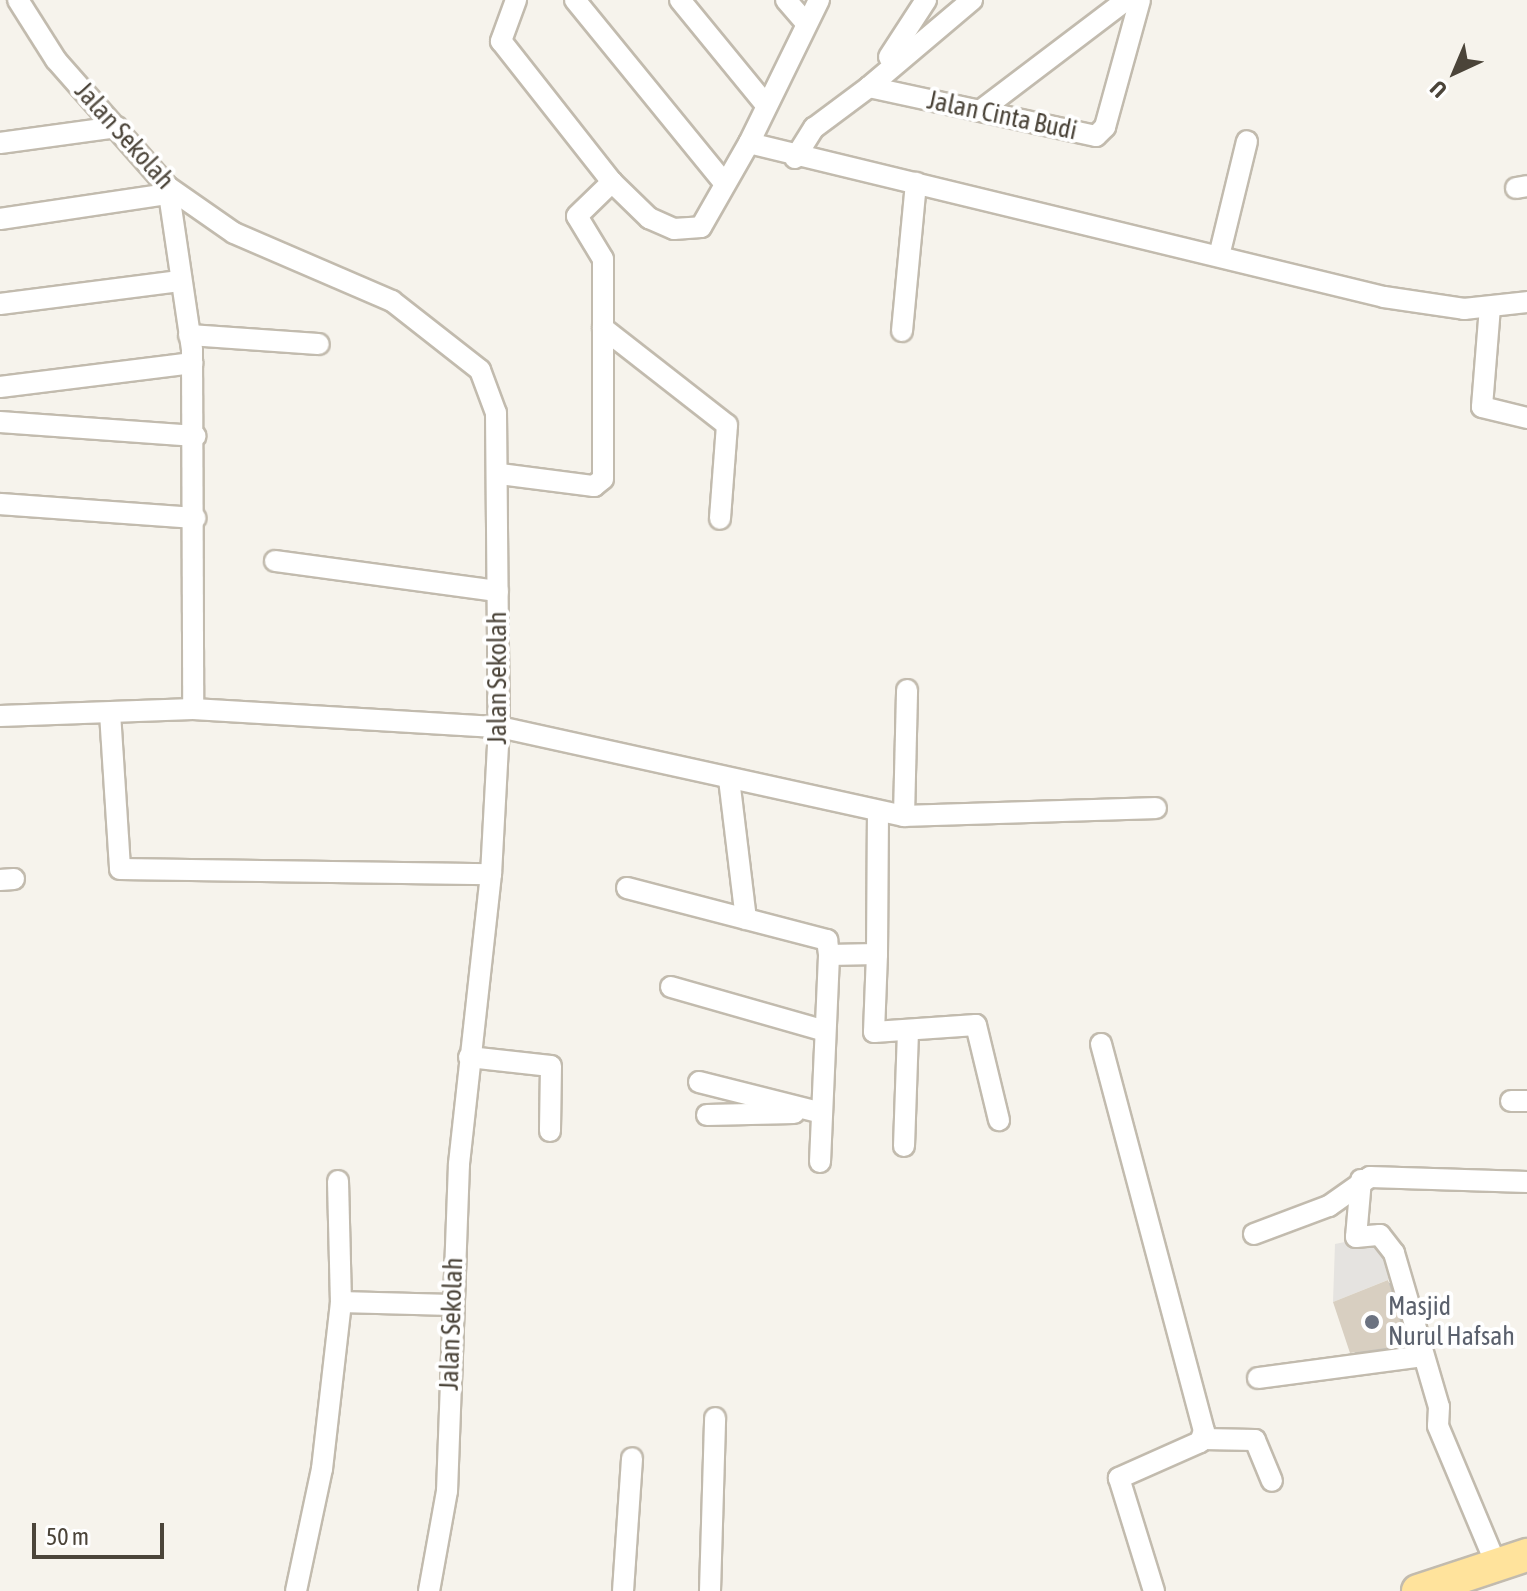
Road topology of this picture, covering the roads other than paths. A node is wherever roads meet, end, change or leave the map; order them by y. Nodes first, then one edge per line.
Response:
1 (18, 0) edge
2 (516, 0) edge
3 (575, 0) edge
4 (680, 0) edge
5 (786, 0) edge
6 (819, 0) edge
7 (926, 0) edge
8 (972, 0) edge
9 (1126, 0) edge
10 (1140, 0) edge
11 (806, 23) junction
12 (875, 78) junction
13 (765, 104) junction
14 (980, 111) junction
15 (117, 127) junction
16 (1247, 141) dead end
17 (0, 143) edge
18 (749, 143) junction
19 (795, 158) junction
20 (612, 182) junction
21 (916, 183) junction
22 (725, 184) junction
23 (168, 191) junction
24 (0, 219) edge
25 (1219, 256) junction
26 (180, 281) junction
27 (1527, 302) edge
28 (0, 304) edge
29 (1490, 307) junction
30 (603, 328) junction
31 (902, 331) dead end
32 (189, 335) junction
33 (319, 344) dead end
34 (193, 363) junction
35 (0, 387) edge
36 (1527, 418) edge
37 (0, 422) edge
38 (195, 436) junction
39 (500, 474) junction
40 (0, 504) edge
41 (195, 518) junction
42 (720, 519) dead end
43 (275, 561) dead end
44 (498, 591) junction
45 (907, 690) dead end
46 (193, 709) junction
47 (110, 713) junction
48 (0, 716) edge
49 (499, 727) junction
50 (729, 779) junction
51 (1156, 808) dead end
52 (878, 812) junction
53 (904, 816) junction
54 (491, 874) junction
55 (627, 888) dead end
56 (746, 919) junction
57 (877, 954) junction
58 (829, 955) junction
59 (671, 987) dead end
60 (825, 1031) junction
61 (908, 1031) junction
62 (1101, 1044) dead end
63 (469, 1057) junction
64 (699, 1082) dead end
65 (822, 1113) junction
66 (707, 1115) dead end
67 (999, 1120) dead end
68 (550, 1131) dead end
69 (904, 1146) dead end
70 (820, 1162) dead end
71 (1361, 1180) junction
72 (338, 1181) dead end
73 (1527, 1182) edge
74 (1254, 1234) dead end
75 (341, 1302) junction
76 (451, 1305) junction
77 (1423, 1356) junction
78 (1258, 1378) dead end
79 (715, 1418) dead end
80 (1203, 1439) junction
81 (632, 1458) dead end
82 (1272, 1481) dead end
83 (1527, 1555) edge
84 (1496, 1564) junction
85 (296, 1591) edge
86 (429, 1591) edge
87 (623, 1591) edge
88 (710, 1591) edge
89 (1154, 1591) edge
90 (1418, 1591) edge

1 - 15 street, Jalan Sekolah
2 - 20 street
3 - 22 street
4 - 13 street
5 - 11 street
6 - 11 street
7 - 12 street
8 - 12 street
9 - 14 street
10 - 14 street, Jalan Cinta Budi
11 - 13 street
12 - 14 street, Jalan Cinta Budi
12 - 19 street
13 - 18 street
15 - 17 street
15 - 23 street, Jalan Sekolah
16 - 25 street
18 - 19 street
18 - 22 street
19 - 21 street
20 - 22 street
20 - 30 street
21 - 25 street
21 - 31 street
23 - 24 street
23 - 26 street
23 - 39 street, Jalan Sekolah
25 - 29 street
26 - 28 street
26 - 32 street
27 - 29 street
29 - 36 street
30 - 39 street
30 - 42 street
32 - 33 street
32 - 34 street
34 - 35 street
34 - 38 street
37 - 38 street
38 - 41 street
39 - 44 street, Jalan Sekolah
40 - 41 street
41 - 46 street
43 - 44 street
44 - 49 street, Jalan Sekolah
45 - 53 street
46 - 47 street
46 - 49 street
47 - 48 street
47 - 54 street
49 - 50 street
49 - 54 street, Jalan Sekolah
50 - 52 street
50 - 56 street
51 - 53 street
52 - 53 street
52 - 57 street
54 - 63 street, Jalan Sekolah
55 - 56 street
56 - 58 street
57 - 58 street
57 - 61 street
58 - 60 street
59 - 60 street
60 - 65 street
61 - 67 street
61 - 69 street
62 - 80 street
63 - 68 street
63 - 76 street, Jalan Sekolah
64 - 65 street
65 - 66 street
65 - 70 street
71 - 73 street
71 - 74 street
71 - 77 street
72 - 75 street
75 - 76 street
75 - 85 street
76 - 86 street, Jalan Sekolah
77 - 78 street
77 - 84 street
79 - 88 street
80 - 82 street
80 - 89 street
81 - 87 street
83 - 84 main road
84 - 90 main road

